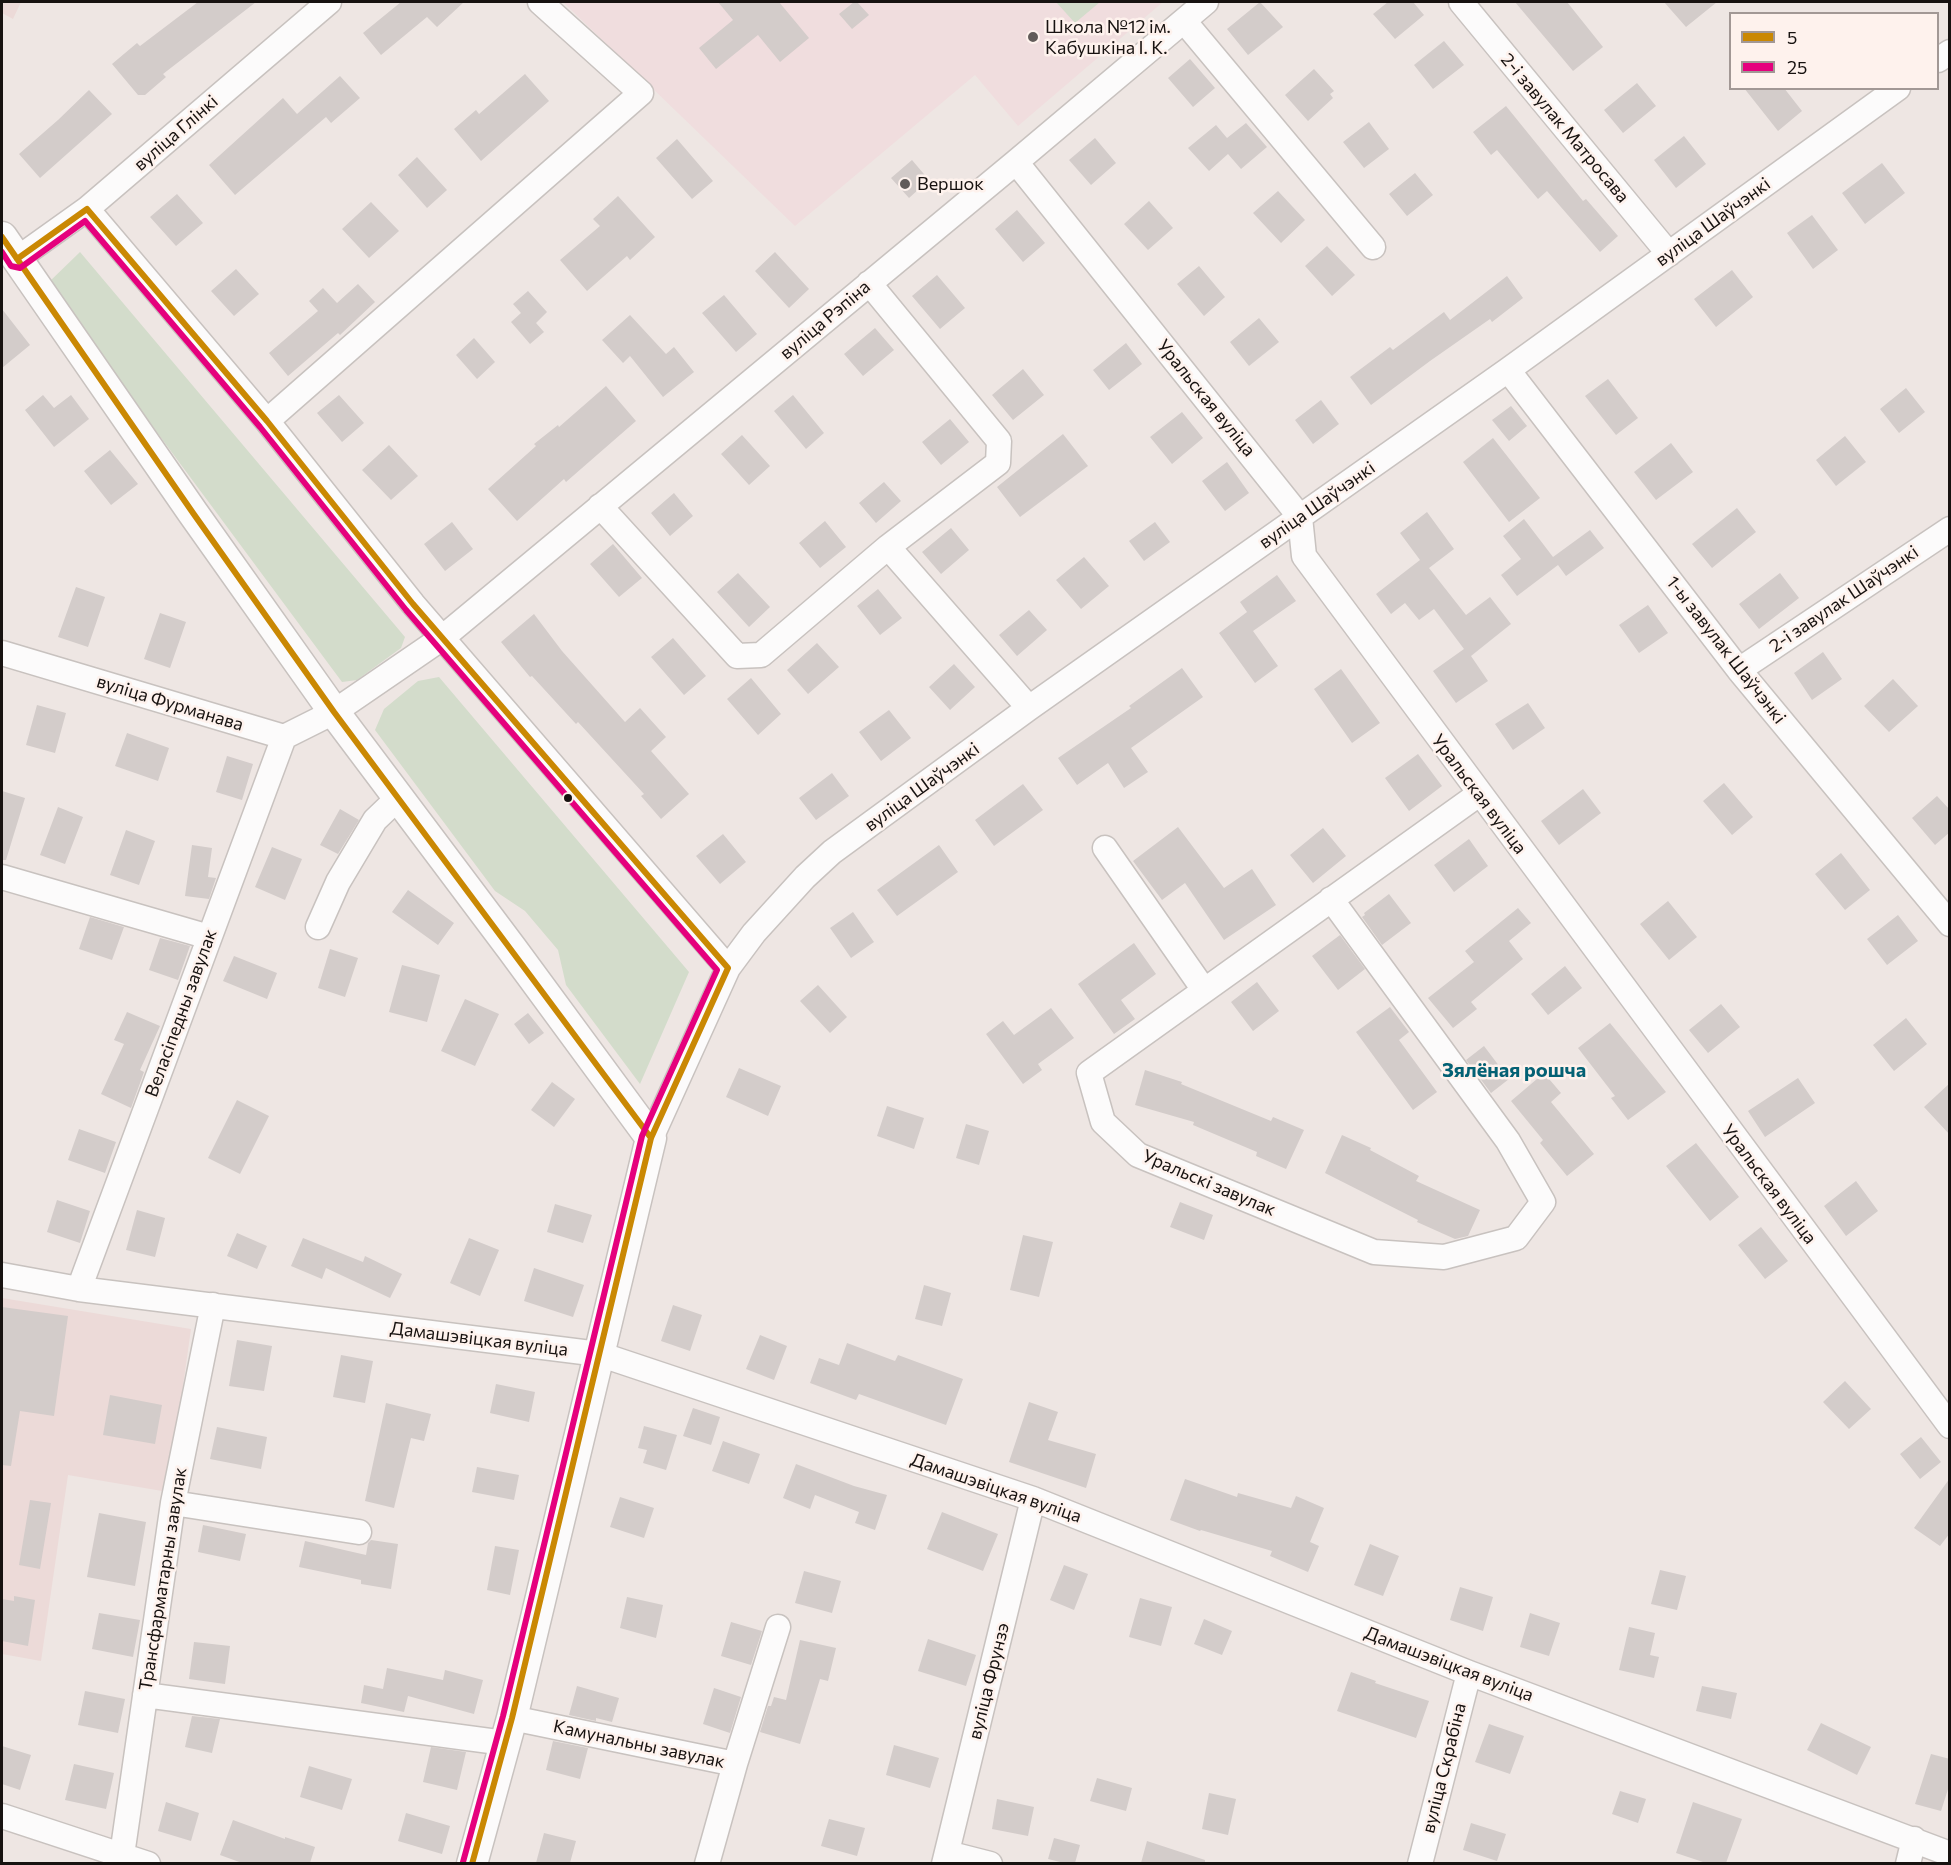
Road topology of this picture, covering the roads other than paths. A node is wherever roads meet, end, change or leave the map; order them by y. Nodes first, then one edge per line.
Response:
1 (329, 2) edge
2 (540, 2) edge
3 (1206, 2) edge
4 (1461, 2) edge
5 (1184, 21) junction
6 (1895, 90) edge
7 (1016, 162) junction
8 (87, 209) junction
9 (1373, 247) dead end
10 (9, 248) edge
11 (1670, 254) junction
12 (869, 283) junction
13 (1508, 370) junction
14 (267, 421) junction
15 (600, 506) junction
16 (1300, 517) junction
17 (1950, 529) edge
18 (888, 547) junction
19 (442, 638) junction
20 (2, 653) edge
21 (1739, 670) junction
22 (1029, 708) junction
23 (334, 712) junction
24 (284, 737) junction
25 (1479, 794) junction
26 (398, 798) junction
27 (1105, 848) dead end
28 (2, 877) edge
29 (1331, 899) junction
30 (1950, 924) edge
31 (318, 927) dead end
32 (209, 937) junction
33 (728, 968) junction
34 (1204, 990) junction
35 (651, 1138) junction
36 (2, 1275) edge
37 (79, 1289) junction
38 (213, 1305) junction
39 (599, 1354) junction
40 (1950, 1426) edge
41 (1034, 1499) junction
42 (173, 1503) junction
43 (359, 1532) dead end
44 (778, 1627) dead end
45 (1468, 1673) junction
46 (145, 1695) junction
47 (509, 1731) junction
48 (735, 1764) junction
49 (2, 1816) edge
50 (1914, 1839) junction
51 (1950, 1854) edge
52 (122, 1855) junction
53 (945, 1858) edge
54 (148, 1863) edge
55 (472, 1863) edge
56 (707, 1863) edge
57 (990, 1863) edge
58 (1420, 1863) edge
59 (1908, 1863) edge

1 - 8 street, вуліца Глінкі
2 - 14 street
3 - 5 street, вуліца Рэпіна
4 - 11 street, 2-і завулак Матросава
5 - 7 street, вуліца Рэпіна
5 - 9 street
6 - 11 street, вуліца Шаўчэнкі
7 - 12 street, вуліца Рэпіна
7 - 16 street, Уральская вуліца
8 - 10 street, вуліца Глінкі
8 - 14 street
10 - 23 main road
11 - 13 street, вуліца Шаўчэнкі
12 - 15 street, вуліца Рэпіна
12 - 18 street
13 - 16 street, вуліца Шаўчэнкі
13 - 21 street, 1-ы завулак Шаўчэнкі
14 - 19 street
15 - 18 street
15 - 19 street, вуліца Рэпіна
16 - 22 street, вуліца Шаўчэнкі
16 - 25 street, Уральская вуліца
17 - 21 street, 2-і завулак Шаўчэнкі
18 - 22 street
19 - 23 street, вуліца Рэпіна
19 - 33 street
20 - 24 street, вуліца Фурманава
21 - 30 street, 1-ы завулак Шаўчэнкі
22 - 33 street, вуліца Шаўчэнкі
23 - 24 street
23 - 26 main road
24 - 32 street, Веласіпедны завулак
25 - 29 street, Уральскі завулак
25 - 40 street, Уральская вуліца
26 - 31 street
26 - 35 main road
27 - 34 street
28 - 32 street
29 - 34 street, Уральскі завулак
29 - 34 street, Уральскі завулак
32 - 37 street, Веласіпедны завулак
33 - 35 street, вуліца Шаўчэнкі
35 - 39 main road, вуліца Шаўчэнкі
36 - 37 street, Дамашэвіцкая вуліца
37 - 38 street, Дамашэвіцкая вуліца
38 - 39 street, Дамашэвіцкая вуліца
38 - 42 street, Трансфарматарны завулак
39 - 41 street, Дамашэвіцкая вуліца
39 - 47 main road, вуліца Шаўчэнкі
41 - 45 street, Дамашэвіцкая вуліца
41 - 53 street, вуліца Фрунзэ
42 - 43 street
42 - 46 street, Трансфарматарны завулак
44 - 48 street
45 - 50 street, Дамашэвіцкая вуліца
45 - 58 street, вуліца Скрабіна
46 - 47 street, Камунальны завулак
46 - 52 street, Трансфарматарны завулак
47 - 48 street, Камунальны завулак
47 - 55 main road, вуліца Шаўчэнкі
48 - 56 street, Камунальны завулак
49 - 52 street
50 - 51 street, Дамашэвіцкая вуліца
50 - 59 street
52 - 54 street
53 - 57 street

